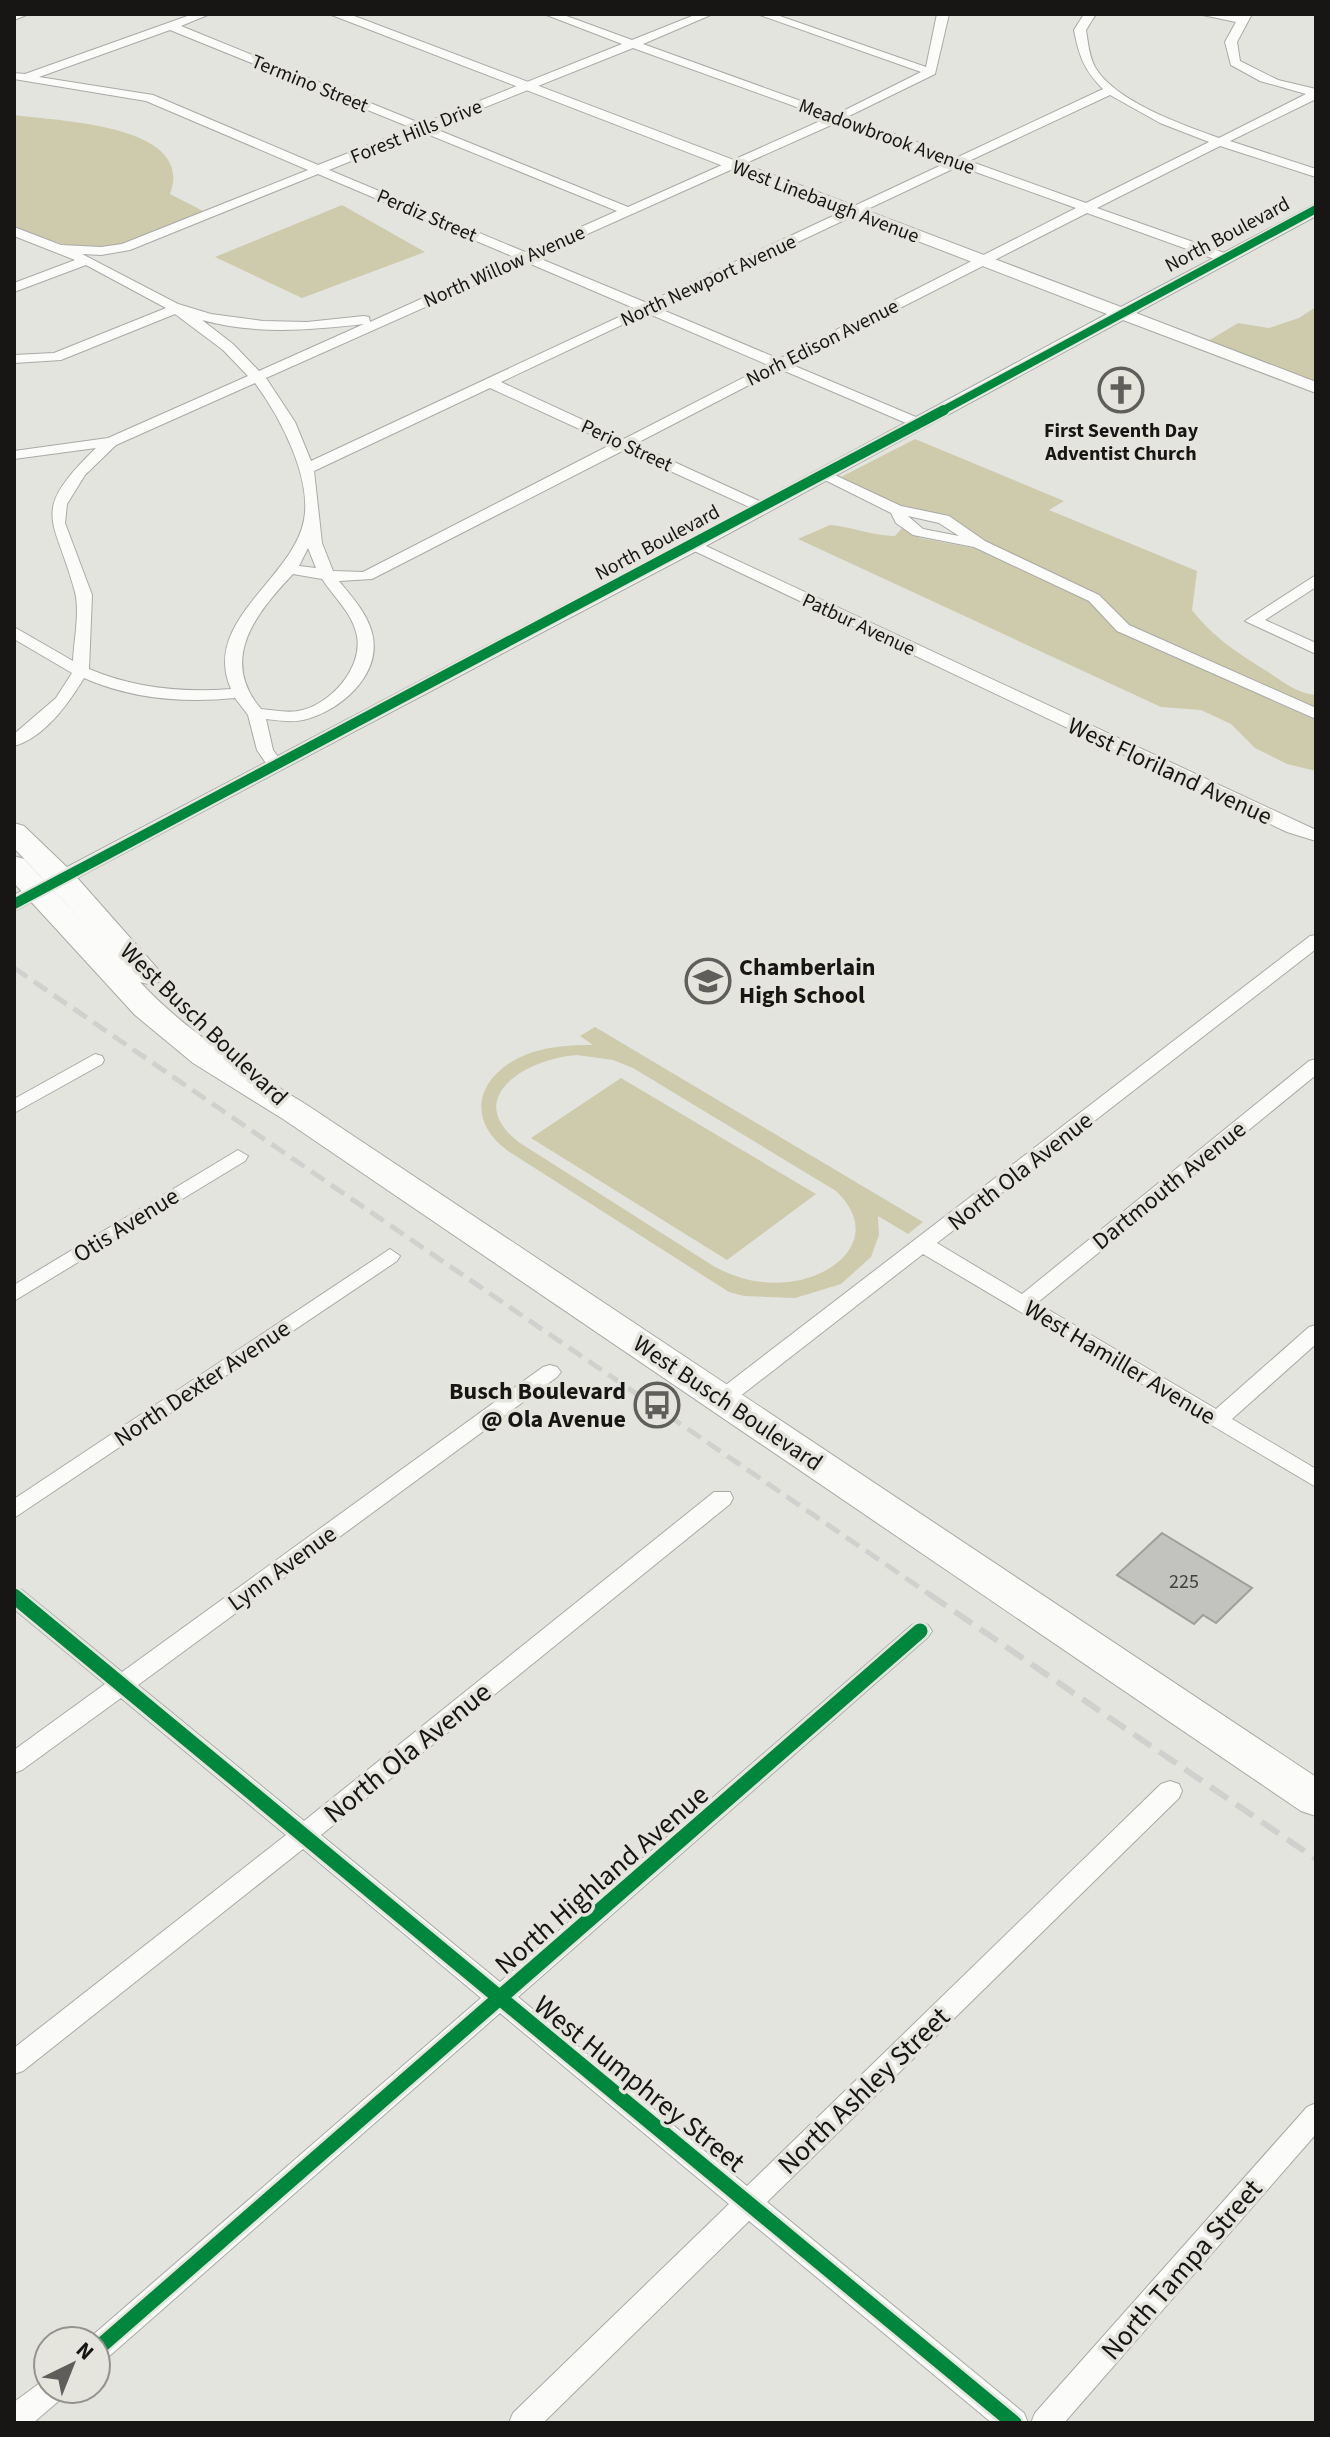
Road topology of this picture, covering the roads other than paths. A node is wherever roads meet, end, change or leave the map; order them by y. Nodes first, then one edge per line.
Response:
1 (23, 14) edge
2 (204, 14) edge
3 (336, 14) edge
4 (550, 14) edge
5 (707, 14) edge
6 (763, 14) edge
7 (943, 14) edge
8 (1090, 14) edge
9 (1204, 14) edge
10 (14, 17) edge
11 (1243, 17) edge
12 (171, 26) junction
13 (632, 44) junction
14 (931, 72) junction
15 (20, 77) edge
16 (526, 87) junction
17 (1110, 90) junction
18 (1316, 93) edge
19 (837, 118) junction
20 (422, 128) junction
21 (1223, 141) junction
22 (958, 162) junction
23 (733, 165) junction
24 (321, 170) junction
25 (1316, 173) edge
26 (1086, 209) junction
27 (1316, 209) edge
28 (627, 211) junction
29 (854, 212) junction
30 (14, 231) edge
31 (125, 247) junction
32 (59, 249) junction
33 (526, 257) junction
34 (1225, 258) junction
35 (982, 260) junction
36 (85, 261) junction
37 (114, 273) junction
38 (14, 288) edge
39 (178, 308) junction
40 (648, 308) junction
41 (1122, 314) junction
42 (396, 315) junction
43 (14, 359) edge
44 (780, 364) junction
45 (256, 376) junction
46 (491, 383) junction
47 (1316, 388) edge
48 (918, 423) junction
49 (111, 442) junction
50 (624, 444) junction
51 (14, 455) edge
52 (306, 469) junction
53 (824, 474) junction
54 (763, 508) junction
55 (312, 519) junction
56 (693, 545) junction
57 (289, 569) junction
58 (327, 572) junction
59 (1316, 580) edge
60 (14, 632) edge
61 (1316, 649) edge
62 (81, 671) junction
63 (240, 693) junction
64 (1025, 703) joint
65 (327, 706) junction
66 (256, 714) junction
67 (1316, 714) edge
68 (343, 730) junction
69 (14, 741) edge
70 (276, 765) junction
71 (14, 832) edge
72 (1316, 836) edge
73 (14, 865) edge
74 (38, 891) edge
75 (1316, 940) edge
76 (95, 1060) dead end
77 (1316, 1065) edge
78 (14, 1107) edge
79 (238, 1156) dead end
80 (924, 1245) junction
81 (390, 1256) dead end
82 (14, 1294) edge
83 (1023, 1304) junction
84 (1316, 1332) edge
85 (550, 1372) dead end
86 (722, 1399) junction
87 (1217, 1420) junction
88 (1316, 1479) edge
89 (722, 1498) dead end
90 (14, 1510) edge
91 (14, 1596) edge
92 (920, 1631) dead end
93 (121, 1685) junction
94 (1161, 1694) junction
95 (14, 1763) edge
96 (1316, 1781) edge
97 (1170, 1791) dead end
98 (1316, 1799) edge
99 (305, 1834) junction
100 (500, 1999) junction
101 (14, 2063) edge
102 (1316, 2115) edge
103 (748, 2202) junction
104 (112, 2336) edge
105 (32, 2405) edge
106 (14, 2421) edge
107 (523, 2423) edge
108 (1014, 2423) edge
109 (1045, 2423) edge

1 - 10 street
2 - 12 street
3 - 16 street, West Linebaugh Avenue
4 - 13 street, Meadowbrook Avenue
5 - 13 street, Forest Hills Drive
6 - 14 street
7 - 14 street
8 - 17 street
9 - 11 street
11 - 18 street
12 - 15 street
12 - 20 street, Termino Street
13 - 16 street, Forest Hills Drive
13 - 19 street, Meadowbrook Avenue
14 - 19 street, North Willow Avenue
15 - 24 street, Perdiz Street
16 - 20 street, Forest Hills Drive
16 - 23 street, West Linebaugh Avenue
17 - 21 street
17 - 22 street, North Newport Avenue
18 - 21 street, Norh Edison Avenue
19 - 22 street, Meadowbrook Avenue
19 - 23 street, North Willow Avenue
20 - 24 street, Forest Hills Drive
20 - 28 street, Termino Street
21 - 25 street
21 - 26 street, Norh Edison Avenue
22 - 26 street, Meadowbrook Avenue
22 - 29 street, North Newport Avenue
23 - 28 street, North Willow Avenue
23 - 29 street, West Linebaugh Avenue
24 - 31 street, Forest Hills Drive
24 - 33 street, Perdiz Street
26 - 34 street, Meadowbrook Avenue
26 - 35 street, Norh Edison Avenue
27 - 34 street, North Boulevard
28 - 33 street, North Willow Avenue
29 - 35 street, West Linebaugh Avenue
29 - 40 street, North Newport Avenue
30 - 32 street
31 - 32 street, Forest Hills Drive
31 - 37 street
32 - 36 street
33 - 40 street, Perdiz Street
33 - 42 street, North Willow Avenue
34 - 41 street, North Boulevard
35 - 41 street, West Linebaugh Avenue
35 - 44 street, Norh Edison Avenue
36 - 37 street
36 - 38 street
37 - 39 street
39 - 42 street
39 - 43 street
39 - 45 street
40 - 44 street, Perdiz Street
40 - 46 street, North Newport Avenue
41 - 47 street, West Linebaugh Avenue
41 - 48 street, North Boulevard
42 - 45 street, North Willow Avenue
44 - 48 street, Perdiz Street
44 - 50 street, Norh Edison Avenue
45 - 49 street, North Willow Avenue
45 - 52 street
46 - 50 street, Perio Street
46 - 52 street, North Newport Avenue
48 - 53 street, North Boulevard
49 - 51 street, North Willow Avenue
49 - 62 street
50 - 54 street, Perio Street
50 - 58 street, Norh Edison Avenue
52 - 55 street
53 - 54 street, North Boulevard
53 - 67 street
54 - 56 street, North Boulevard
55 - 57 street
55 - 58 street
56 - 64 street, Patbur Avenue
56 - 68 street, North Boulevard
57 - 58 street
57 - 63 street
58 - 65 street
59 - 61 street
60 - 62 street
62 - 63 street
62 - 69 street
63 - 66 street
64 - 72 street, West Floriland Avenue
65 - 66 street
65 - 68 street
66 - 70 street
68 - 70 street, North Boulevard
70 - 74 street, North Boulevard
71 - 74 main road, West Busch Boulevard
73 - 74 main road, West Busch Boulevard
74 - 86 main road, West Busch Boulevard
75 - 80 street, North Ola Avenue
76 - 78 street
77 - 83 street, Dartmouth Avenue
79 - 82 street, Otis Avenue
80 - 83 street, West Hamiller Avenue
80 - 86 street, North Ola Avenue
81 - 90 street, North Dexter Avenue
83 - 87 street, West Hamiller Avenue
84 - 87 street
85 - 93 street, Lynn Avenue
86 - 94 main road, West Busch Boulevard
87 - 88 street, West Hamiller Avenue
89 - 99 street, North Ola Avenue
91 - 93 street, West Humphrey Street
92 - 100 street, North Highland Avenue
93 - 95 street, Lynn Avenue
93 - 99 street, West Humphrey Street
94 - 96 main road, West Busch Boulevard
94 - 98 main road, West Busch Boulevard
97 - 103 street, North Ashley Street
99 - 100 street, West Humphrey Street
99 - 101 street, North Ola Avenue
100 - 103 street, West Humphrey Street
100 - 104 street, North Highland Avenue
102 - 109 street, North Tampa Street
103 - 107 street, North Ashley Street
103 - 108 street, West Humphrey Street
105 - 106 street

